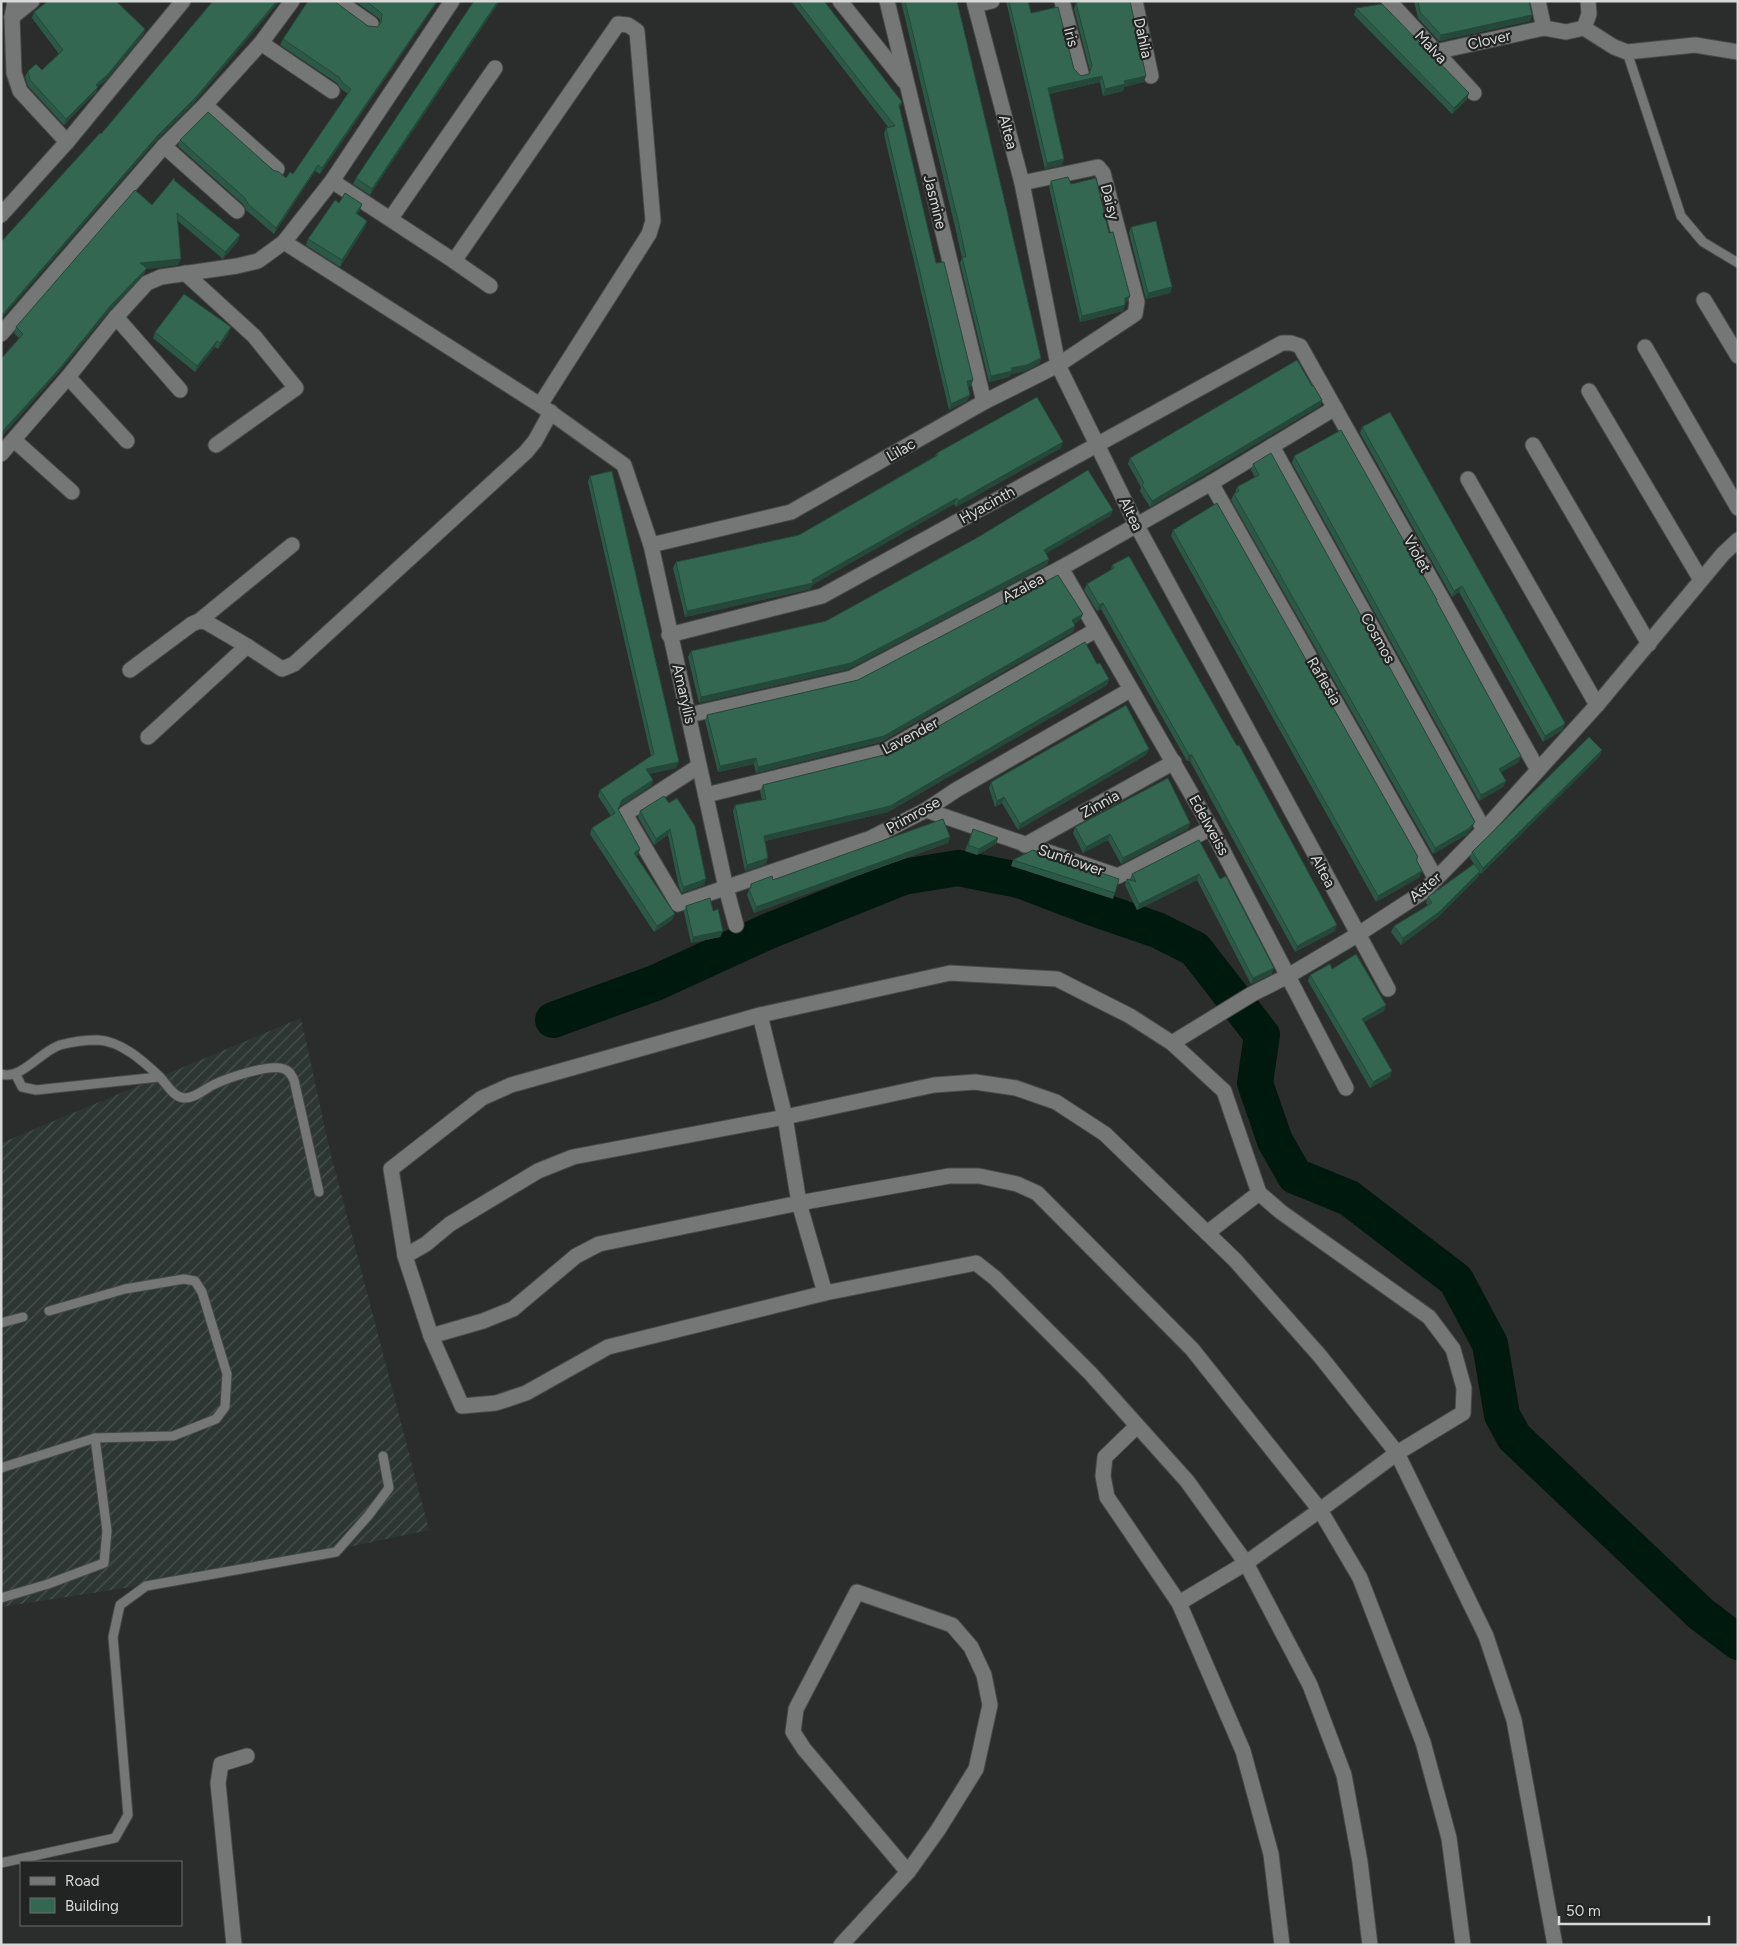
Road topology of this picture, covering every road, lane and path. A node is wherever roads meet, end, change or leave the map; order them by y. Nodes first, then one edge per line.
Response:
1 (15, 1) edge
2 (32, 1) edge
3 (183, 1) edge
4 (292, 1) edge
5 (338, 1) edge
6 (452, 1) edge
7 (840, 1) edge
8 (887, 1) edge
9 (992, 1) edge
10 (1062, 1) edge
11 (1135, 1) edge
12 (1389, 1) edge
13 (1538, 1) edge
14 (1588, 1) edge
15 (975, 3) edge
16 (12, 17) junction
17 (371, 24) edge
18 (1544, 28) junction
19 (1584, 28) junction
20 (261, 43) junction
21 (1435, 52) junction
22 (1627, 52) junction
23 (1738, 52) edge
24 (495, 68) dead end
25 (1081, 73) edge
26 (1150, 76) dead end
27 (907, 84) junction
28 (332, 90) dead end
29 (1474, 93) dead end
30 (205, 105) junction
31 (67, 142) junction
32 (164, 146) junction
33 (277, 170) edge
34 (332, 181) junction
35 (1022, 183) junction
36 (237, 211) dead end
37 (1, 215) edge
38 (391, 218) junction
39 (284, 242) junction
40 (454, 261) junction
41 (1738, 263) edge
42 (185, 273) junction
43 (490, 286) dead end
44 (1704, 300) dead end
45 (1135, 314) joint
46 (116, 317) junction
47 (1, 334) edge
48 (1291, 343) joint
49 (1645, 347) dead end
50 (1738, 356) edge
51 (1058, 365) junction
52 (68, 377) junction
53 (180, 390) dead end
54 (1589, 391) dead end
55 (984, 402) junction
56 (1335, 408) junction
57 (546, 409) junction
58 (14, 440) junction
59 (127, 441) dead end
60 (1097, 444) junction
61 (1534, 445) dead end
62 (216, 446) dead end
63 (1272, 446) junction
64 (1, 454) edge
65 (1468, 479) dead end
66 (1211, 482) junction
67 (72, 492) dead end
68 (1738, 508) edge
69 (1136, 524) junction
70 (1738, 540) edge
71 (292, 545) dead end
72 (651, 545) junction
73 (1061, 568) junction
74 (1701, 580) junction
75 (199, 621) junction
76 (1096, 630) junction
77 (670, 635) junction
78 (1649, 644) junction
79 (247, 646) junction
80 (130, 670) dead end
81 (1130, 690) junction
82 (1597, 705) junction
83 (689, 716) junction
84 (148, 737) dead end
85 (1174, 762) junction
86 (699, 766) junction
87 (1538, 770) junction
88 (706, 795) junction
89 (926, 810) junction
90 (1212, 828) junction
91 (1484, 830) junction
92 (1025, 845) junction
93 (1436, 879) junction
94 (726, 888) junction
95 (736, 925) dead end
96 (1357, 935) junction
97 (1288, 976) junction
98 (1388, 989) dead end
99 (760, 1016) junction
100 (1172, 1044) junction
101 (1, 1074) edge
102 (16, 1075) junction
103 (159, 1077) junction
104 (1346, 1088) dead end
105 (785, 1117) junction
106 (319, 1192) dead end
107 (1259, 1193) junction
108 (799, 1203) junction
109 (1207, 1233) junction
110 (405, 1256) junction
111 (825, 1293) junction
112 (49, 1311) dead end
113 (22, 1317) dead end
114 (1, 1323) edge
115 (431, 1336) junction
116 (1137, 1426) junction
117 (95, 1438) junction
118 (1397, 1452) junction
119 (383, 1456) dead end
120 (1, 1468) edge
121 (1320, 1510) junction
122 (1246, 1563) junction
123 (1, 1598) edge
124 (1179, 1603) junction
125 (247, 1756) dead end
126 (1, 1863) edge
127 (908, 1872) junction
128 (234, 1945) edge
129 (841, 1945) edge
130 (1282, 1945) edge
131 (1370, 1945) edge
132 (1463, 1945) edge
133 (1555, 1945) edge

1 - 16 street
2 - 16 street
3 - 31 street
4 - 20 street
5 - 17 street
6 - 34 street
7 - 27 street
8 - 27 street, Jasmine
9 - 15 street
10 - 25 street, Iris
11 - 26 street, Dahlia
12 - 21 street, Malva
13 - 18 street
14 - 19 street
15 - 35 street, Altea
16 - 31 street
18 - 19 street
18 - 21 street, Clover
19 - 22 street
20 - 28 street
20 - 30 street
21 - 29 street, Malva
22 - 23 street
22 - 41 lane
24 - 38 street
27 - 55 street, Jasmine
30 - 32 street
30 - 33 street
31 - 37 street
32 - 36 street
32 - 47 street
34 - 38 street
34 - 39 street
35 - 45 street, Daisy
35 - 51 street, Altea
38 - 40 street
39 - 42 street
39 - 57 street
40 - 43 street
40 - 57 street
42 - 46 street
42 - 62 street
44 - 50 street
45 - 51 street, Lilac
46 - 52 street
46 - 53 street
48 - 56 street, Violet
48 - 60 street, Hyacinth
49 - 68 street
51 - 55 street, Lilac
51 - 60 street, Altea
52 - 58 street
52 - 59 street
54 - 74 street
55 - 72 street, Lilac
56 - 63 street, Azalea
56 - 87 street, Violet
57 - 72 street, Amaryllis
57 - 79 street
58 - 64 street
58 - 67 street
60 - 69 street, Altea
60 - 77 street, Hyacinth
61 - 78 street
63 - 66 street, Azalea
63 - 91 street, Cosmos
65 - 82 street
66 - 69 street, Azalea
66 - 93 street, Raflesia
69 - 73 street, Azalea
69 - 96 street, Altea
70 - 74 street, Aster
71 - 75 street
72 - 77 street, Amaryllis
73 - 76 street, Edelweiss
73 - 83 street, Azalea
74 - 78 street, Aster
75 - 79 street
75 - 80 street
76 - 81 street, Edelweiss
76 - 88 street, Lavender
77 - 83 street, Amaryllis
78 - 82 street, Aster
79 - 84 street
81 - 85 street, Edelweiss
81 - 89 street, Primrose
82 - 87 street, Aster
83 - 86 street, Amaryllis
85 - 90 street, Edelweiss
85 - 92 street, Zinnia
86 - 88 street, Amaryllis
86 - 94 street, Primrose
87 - 91 street, Aster
88 - 94 street, Amaryllis
89 - 92 street, Sunflower
89 - 94 street, Primrose
90 - 92 street, Sunflower
90 - 97 street, Edelweiss
91 - 93 street, Aster
93 - 96 street, Aster
94 - 95 street, Amaryllis
96 - 97 street, Aster
96 - 98 street, Altea
97 - 100 street, Aster
97 - 104 street, Edelweiss
99 - 100 street
99 - 105 street
99 - 110 street
100 - 107 street
101 - 102 lane
102 - 103 lane
102 - 103 lane
103 - 106 lane
105 - 108 street
105 - 109 street
105 - 110 street
107 - 109 street
107 - 118 street
108 - 111 street
108 - 115 street
108 - 121 street
109 - 118 street
110 - 115 street
111 - 115 street
111 - 116 street
112 - 117 lane
113 - 114 lane
116 - 122 street
116 - 124 street
117 - 120 lane
117 - 123 lane
118 - 121 street
118 - 133 street
119 - 126 lane
121 - 122 street
121 - 132 street
122 - 124 street
122 - 131 street
124 - 130 street
125 - 128 street
127 - 127 street
127 - 129 street

